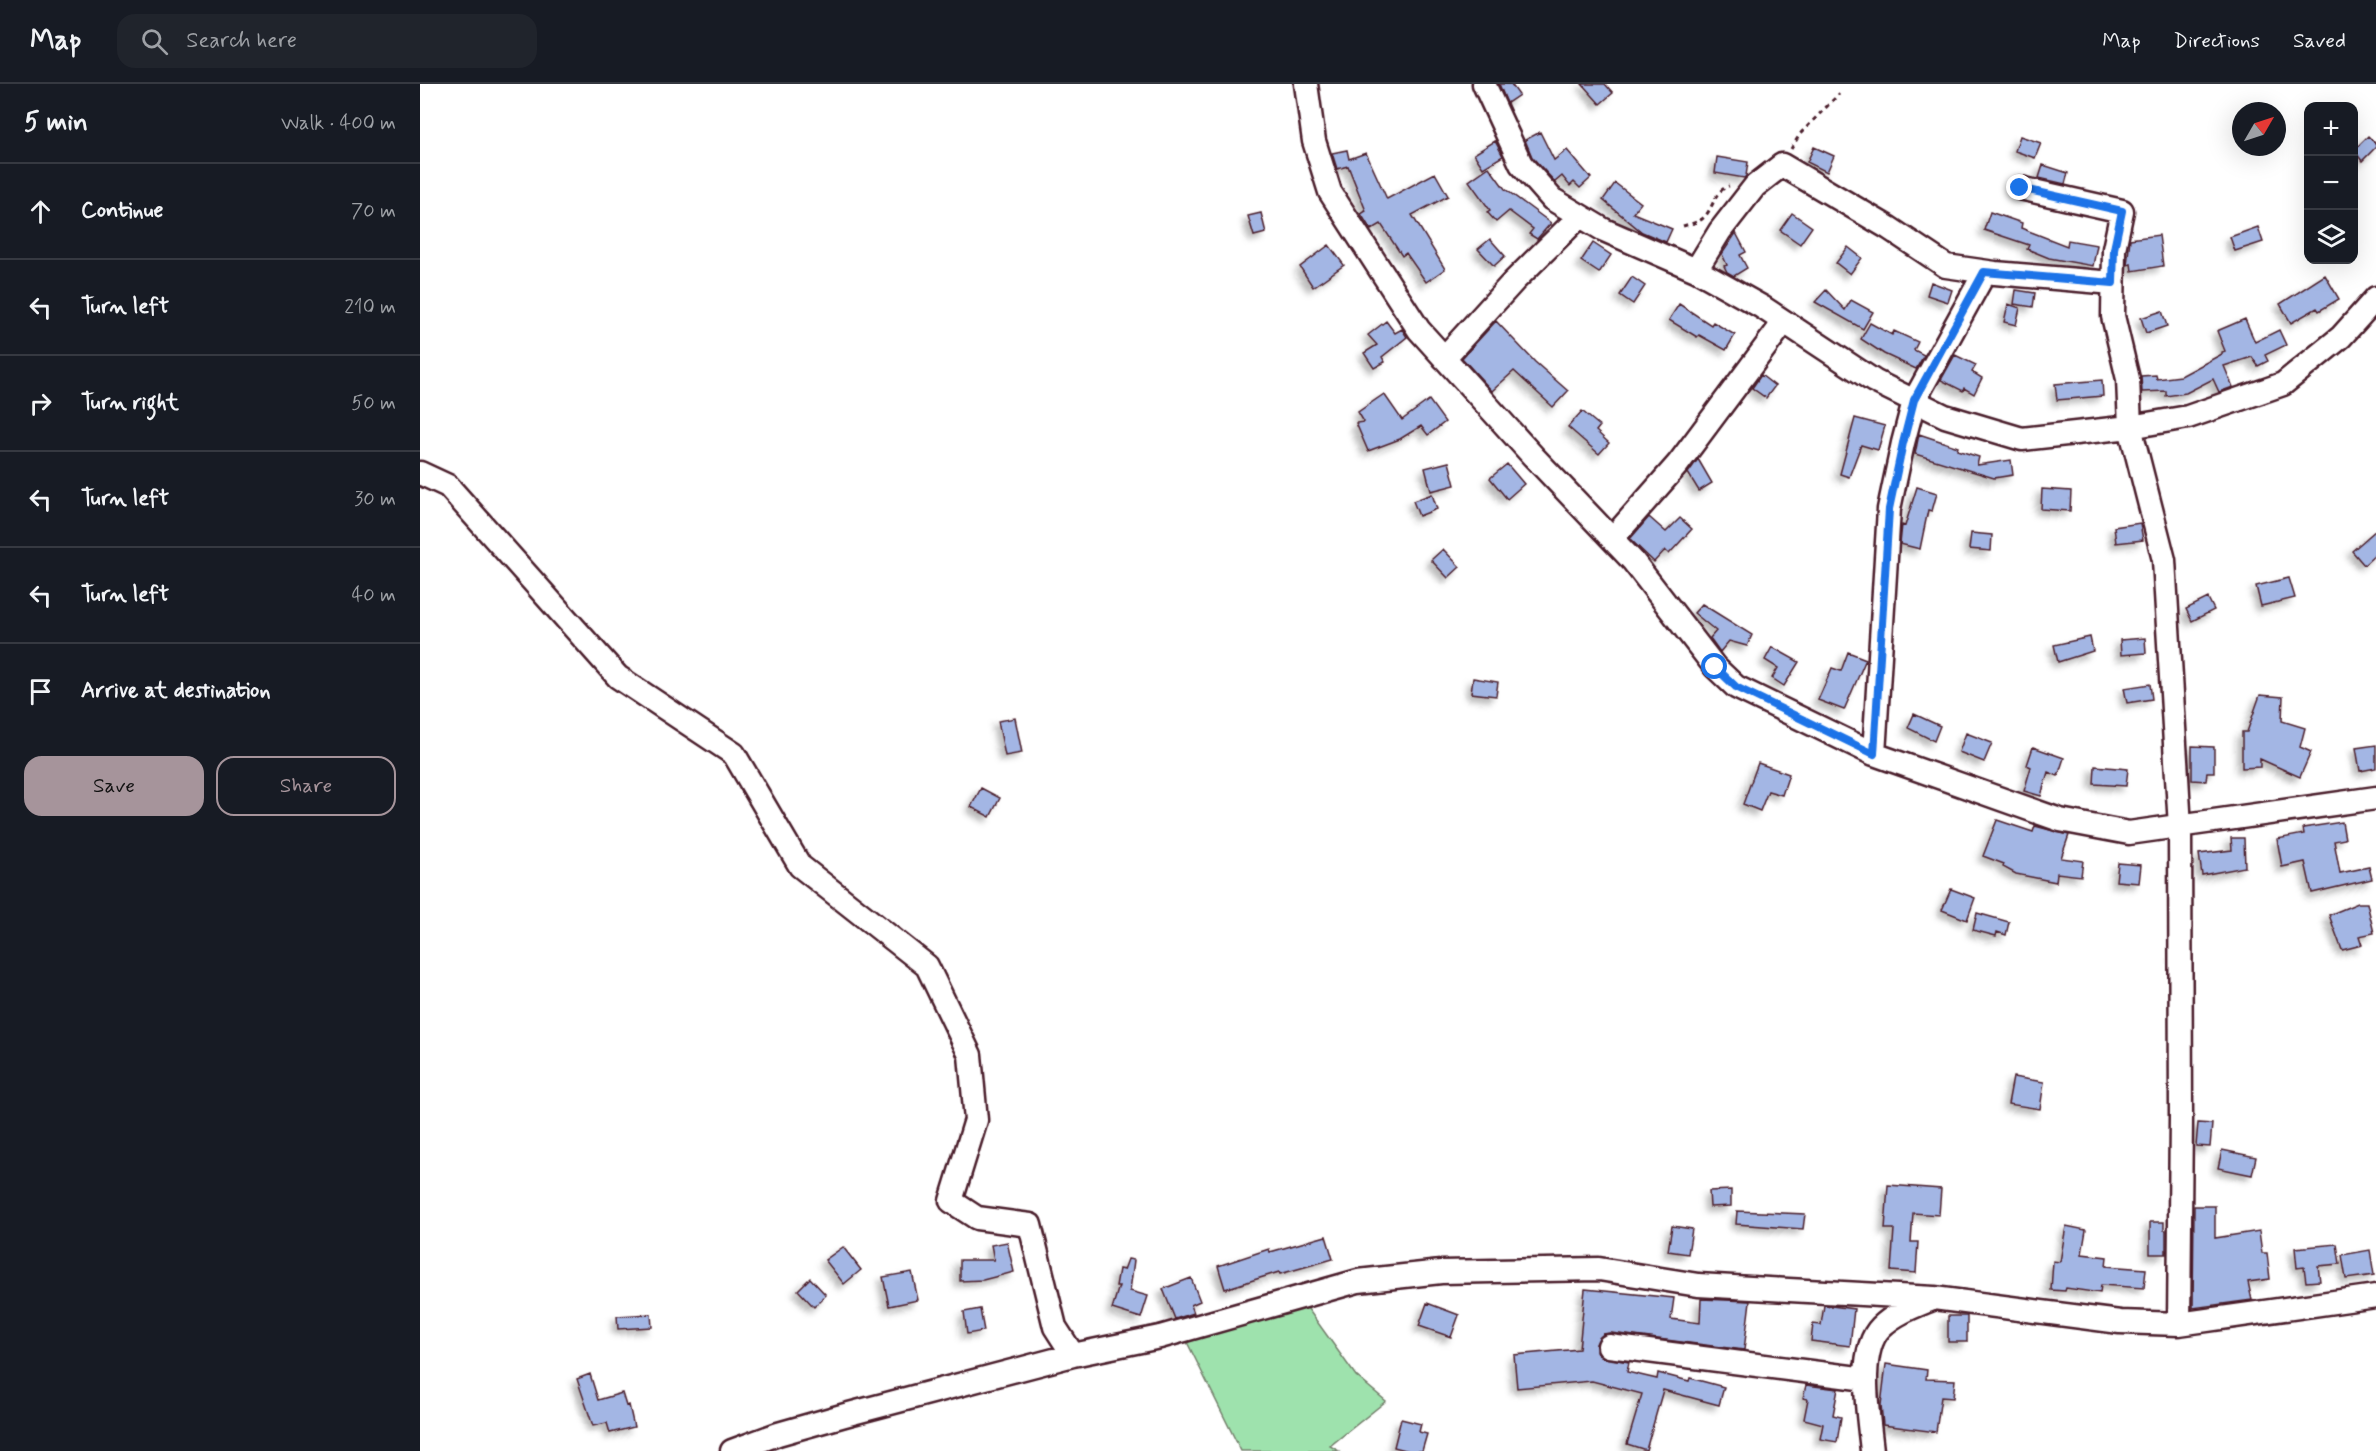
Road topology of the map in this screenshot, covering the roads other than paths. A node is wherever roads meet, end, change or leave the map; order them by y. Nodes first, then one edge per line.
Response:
1 (1306, 84) edge
2 (1484, 84) edge
3 (2020, 188) dead end
4 (1580, 216) junction
5 (1696, 270) junction
6 (1984, 272) junction
7 (2113, 283) junction
8 (2376, 298) edge
9 (1784, 322) junction
10 (1444, 358) junction
11 (1914, 400) junction
12 (2130, 427) junction
13 (420, 473) edge
14 (1612, 539) junction
15 (1874, 754) junction
16 (2376, 798) edge
17 (2180, 827) junction
18 (2376, 1296) edge
19 (1934, 1298) junction
20 (2179, 1324) junction
21 (1609, 1346) dead end
22 (1073, 1355) junction
23 (1866, 1379) junction
24 (732, 1451) edge
25 (1872, 1451) edge

1 - 10 street
2 - 4 street
3 - 7 street
4 - 5 street
4 - 10 street
5 - 6 street
5 - 9 street
6 - 7 street
6 - 11 street
7 - 12 street
8 - 12 street
9 - 11 street
9 - 14 street
10 - 14 street
11 - 12 street
11 - 15 street
12 - 17 street
13 - 22 street
14 - 15 street
15 - 17 street
16 - 17 street
17 - 20 street
18 - 20 street
19 - 20 street
19 - 22 street
19 - 23 street
21 - 23 street
22 - 24 street
23 - 25 street

